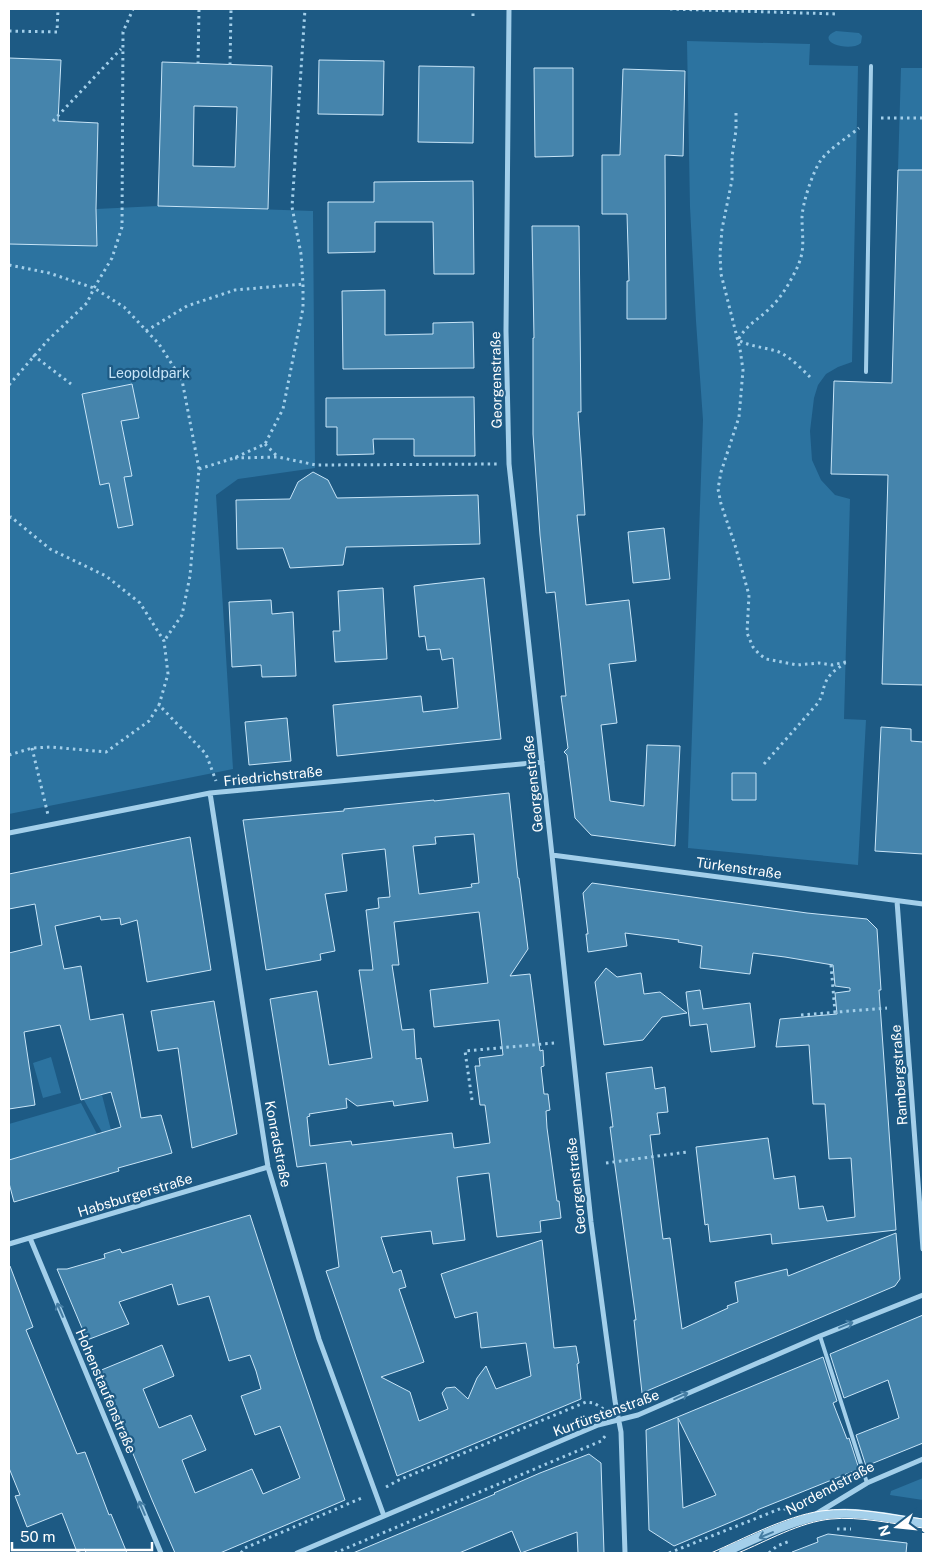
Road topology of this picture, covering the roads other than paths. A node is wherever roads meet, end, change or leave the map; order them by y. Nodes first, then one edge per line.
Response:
1 (509, 9) edge
2 (871, 66) dead end
3 (866, 372) dead end
4 (542, 762) junction
5 (210, 794) junction
6 (9, 833) edge
7 (552, 855) junction
8 (897, 901) junction
9 (923, 904) edge
10 (268, 1167) junction
11 (30, 1238) junction
12 (9, 1244) edge
13 (923, 1248) edge
14 (923, 1294) edge
15 (820, 1336) junction
16 (619, 1419) junction
17 (923, 1459) edge
18 (867, 1483) junction
19 (384, 1516) junction
20 (809, 1518) junction
21 (923, 1523) edge
22 (161, 1553) edge
23 (297, 1553) edge
24 (625, 1553) edge
25 (723, 1553) edge

1 - 4 street, Georgenstraße
2 - 3 lane
4 - 5 street, Friedrichstraße
4 - 7 street, Georgenstraße
5 - 6 street, Friedrichstraße
5 - 10 street, Konradstraße
7 - 8 street, Türkenstraße
7 - 16 street, Georgenstraße
8 - 9 street, Türkenstraße
8 - 13 street, Rambergstraße
10 - 11 street, Habsburgerstraße
10 - 19 street, Konradstraße
11 - 12 street, Habsburgerstraße
22 -> 11 street, Hohenstaufenstraße
15 -> 14 street, Kurfürstenstraße
16 -> 15 street, Kurfürstenstraße
15 - 18 lane
16 - 19 street, Kurfürstenstraße
16 - 24 street, Georgenstraße
17 - 18 street, Nordendstraße
18 - 20 street, Nordendstraße
19 - 23 street, Kurfürstenstraße
20 - 21 street
20 -> 25 street, Nordendstraße

